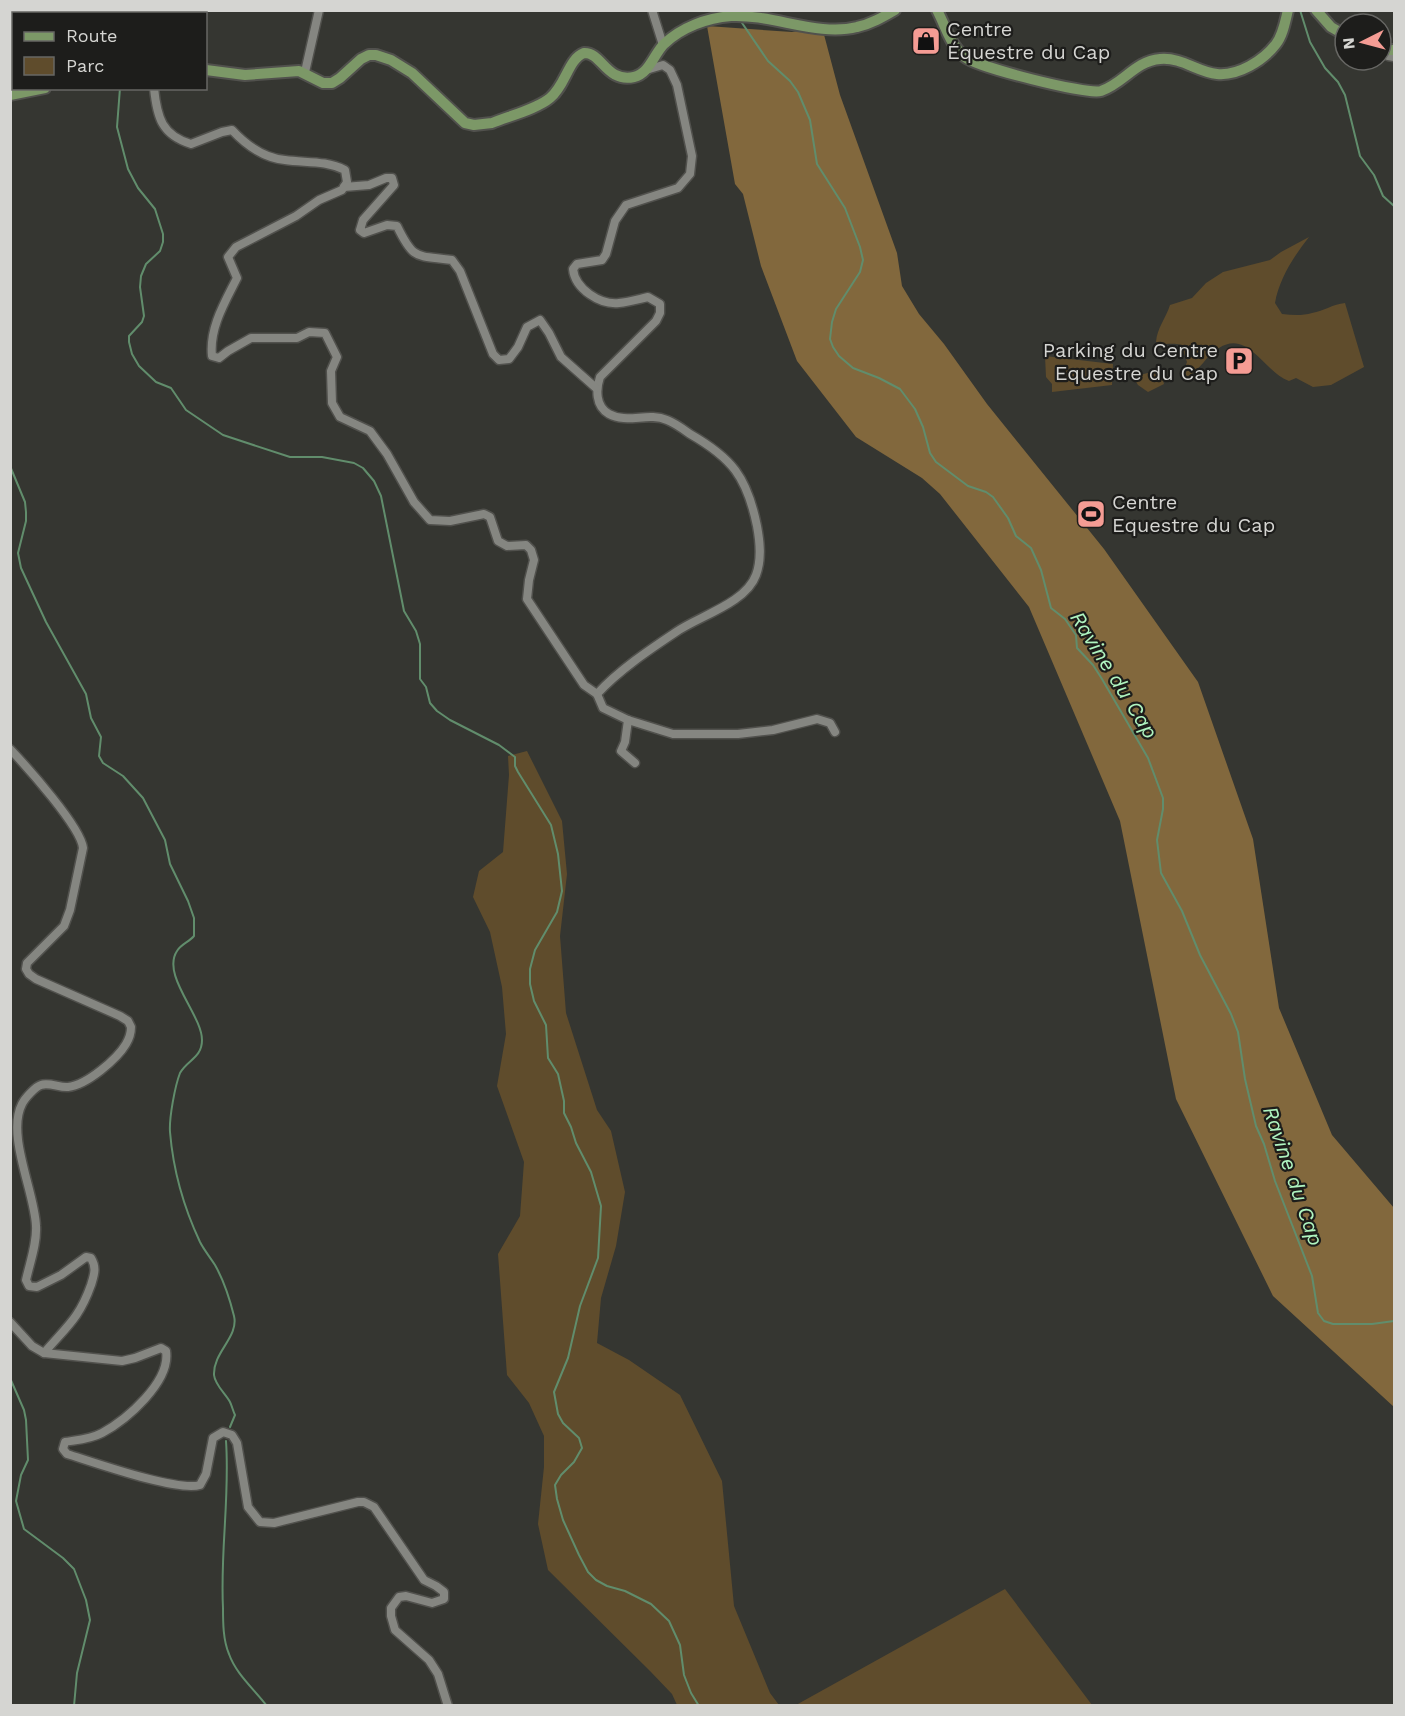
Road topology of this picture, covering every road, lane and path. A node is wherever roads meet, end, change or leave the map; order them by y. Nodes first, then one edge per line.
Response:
1 (319, 10) edge
2 (652, 10) edge
3 (895, 10) edge
4 (937, 10) edge
5 (1288, 10) edge
6 (1316, 10) edge
7 (1333, 28) edge
8 (663, 45) junction
9 (207, 70) edge
10 (645, 70) junction
11 (305, 72) junction
12 (33, 90) edge
13 (154, 90) edge
14 (10, 94) edge
15 (344, 187) junction
16 (596, 388) junction
17 (597, 694) junction
18 (628, 720) junction
19 (835, 732) dead end
20 (10, 749) edge
21 (635, 763) dead end
22 (10, 1322) edge
23 (44, 1353) junction
24 (448, 1706) edge

1 - 11 street
2 - 8 street
3 - 8 main road
4 - 5 main road
6 - 7 main road
8 - 10 main road
9 - 11 main road
10 - 11 main road
10 - 16 street
12 - 14 main road
13 - 15 street
15 - 16 street
15 - 17 street
16 - 17 street
17 - 18 street
18 - 19 street
18 - 21 street
20 - 23 street
22 - 23 street
23 - 24 street

